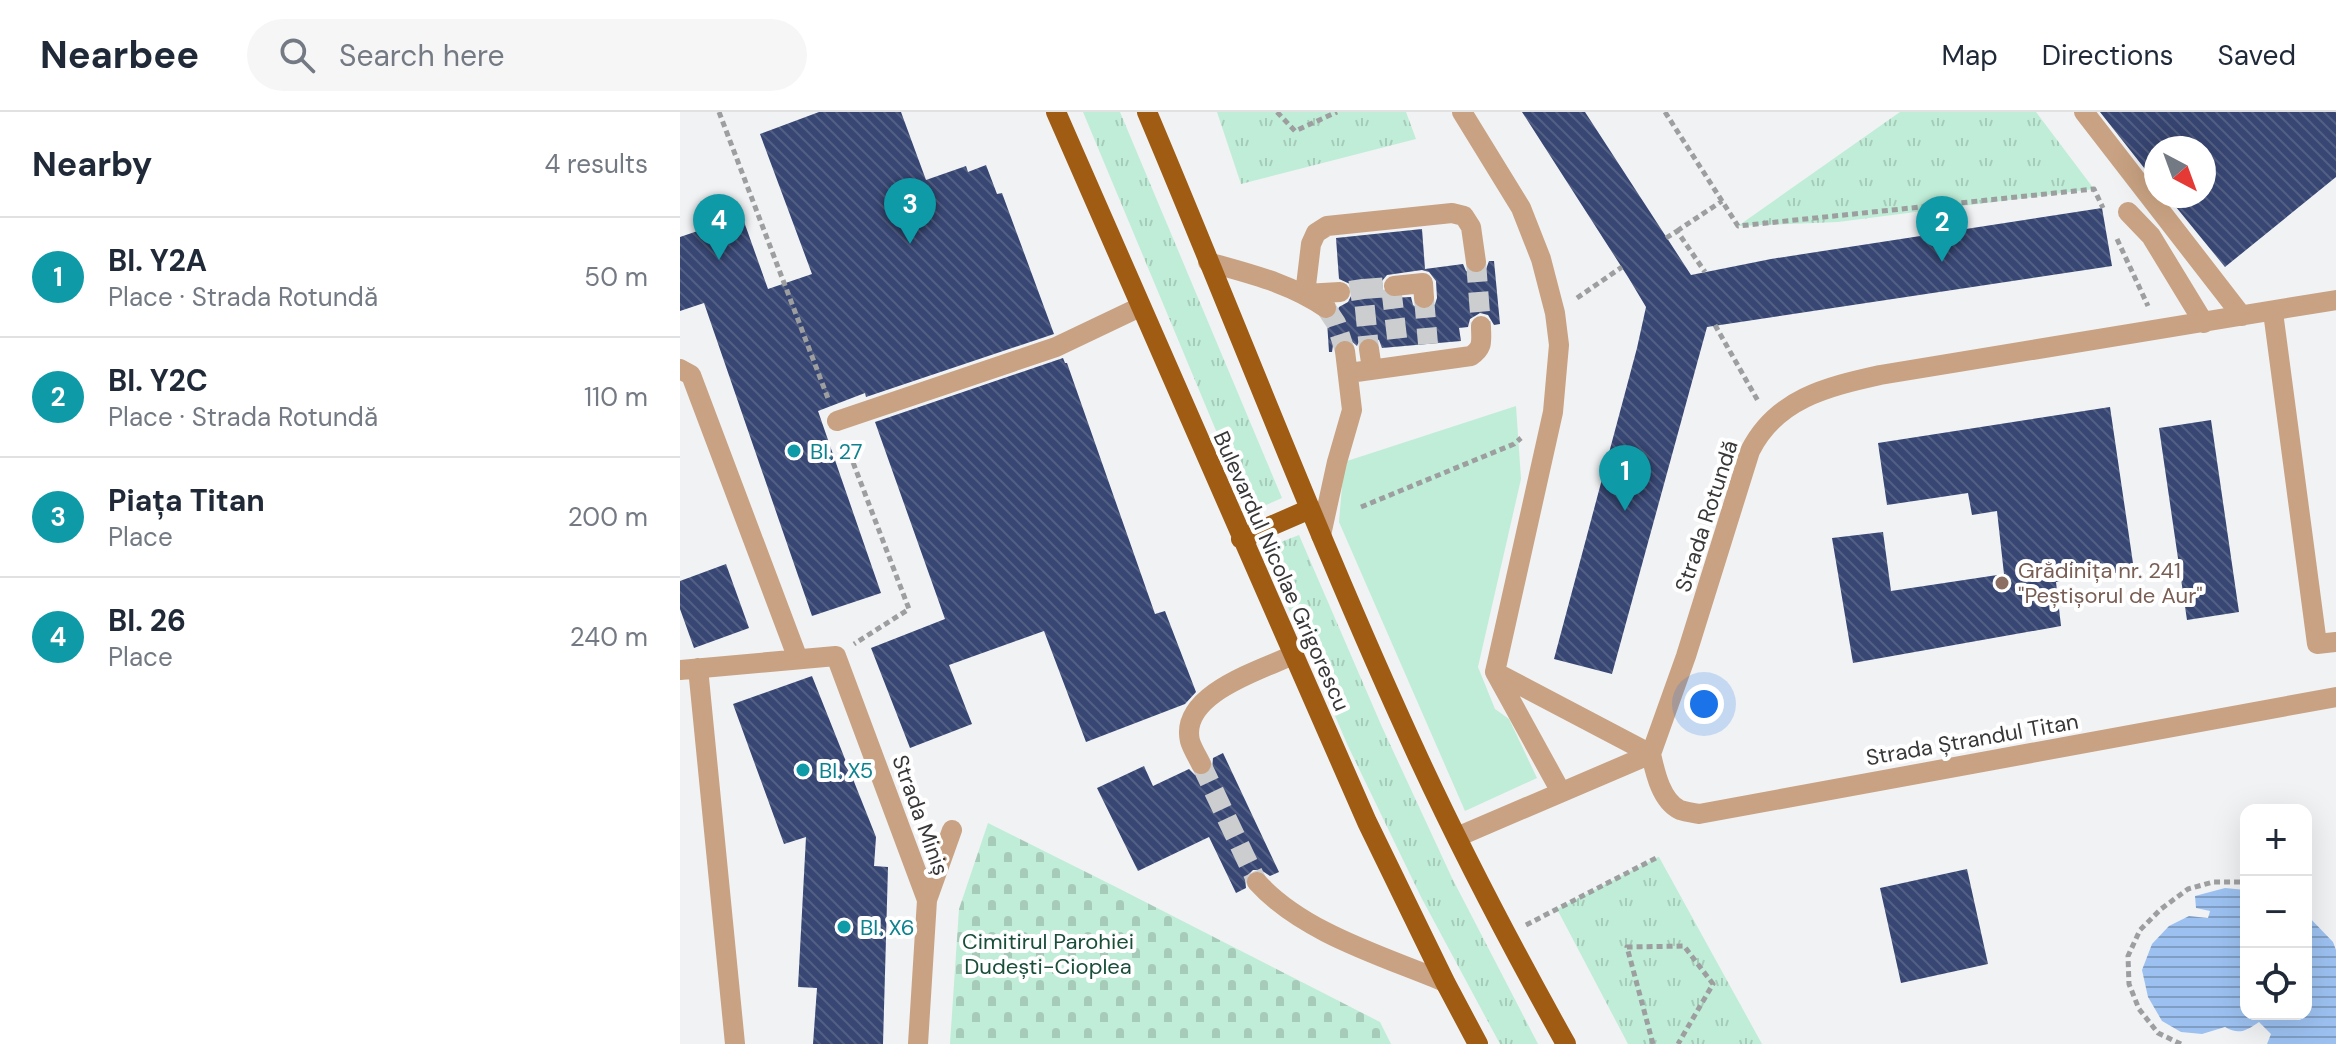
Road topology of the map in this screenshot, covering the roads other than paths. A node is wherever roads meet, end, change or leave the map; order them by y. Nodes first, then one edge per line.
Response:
1 (1056, 112) edge
2 (1147, 112) edge
3 (1462, 112) edge
4 (2084, 112) edge
5 (2128, 212) dead end
6 (1208, 262) junction
7 (1476, 262) tunnel mouth
8 (1394, 286) dead end
9 (1340, 292) tunnel mouth
10 (1305, 294) junction
11 (1424, 298) dead end
12 (2336, 300) edge
13 (1140, 307) junction
14 (1326, 308) tunnel mouth
15 (2273, 312) junction
16 (2242, 316) junction
17 (2204, 323) junction
18 (1481, 326) tunnel mouth
19 (1345, 351) tunnel mouth
20 (680, 369) edge
21 (1349, 373) junction
22 (837, 421) dead end
23 (1310, 509) junction
24 (1321, 535) junction
25 (1241, 539) junction
26 (2336, 642) edge
27 (1293, 655) junction
28 (798, 659) junction
29 (689, 669) edge
30 (1495, 672) junction
31 (2336, 697) edge
32 (1651, 754) junction
33 (1201, 764) tunnel mouth
34 (1561, 792) junction
35 (952, 830) dead end
36 (1457, 837) junction
37 (1257, 882) tunnel mouth
38 (927, 900) junction
39 (1445, 982) junction
40 (735, 1044) edge
41 (918, 1044) edge
42 (1478, 1044) edge
43 (1566, 1044) edge

1 - 13 main road, Bulevardul Nicolae Grigorescu
2 - 6 main road
3 - 30 street
4 - 16 street
5 - 17 street
6 - 10 street
6 - 23 main road
7 - 10 street
8 - 11 street
9 - 10 street
10 - 14 street
12 - 15 street, Strada Rotundă
13 - 22 street
13 - 25 main road, Bulevardul Nicolae Grigorescu
15 - 16 street, Strada Rotundă
15 - 26 street
16 - 17 street, Strada Rotundă
17 - 32 street, Strada Rotundă
18 - 21 street
19 - 21 street
20 - 28 street
21 - 24 street
23 - 24 main road
23 - 25 main road
24 - 36 main road
25 - 27 main road, Bulevardul Nicolae Grigorescu
27 - 33 street
27 - 39 main road, Bulevardul Nicolae Grigorescu
28 - 29 street
28 - 38 street, Strada Miniș
29 - 40 street
30 - 32 street
30 - 34 street
31 - 32 street, Strada Ștrandul Titan
32 - 34 street
34 - 36 street
35 - 38 street
36 - 43 main road
37 - 39 street
38 - 41 street, Strada Miniș
39 - 42 main road, Bulevardul Nicolae Grigorescu

